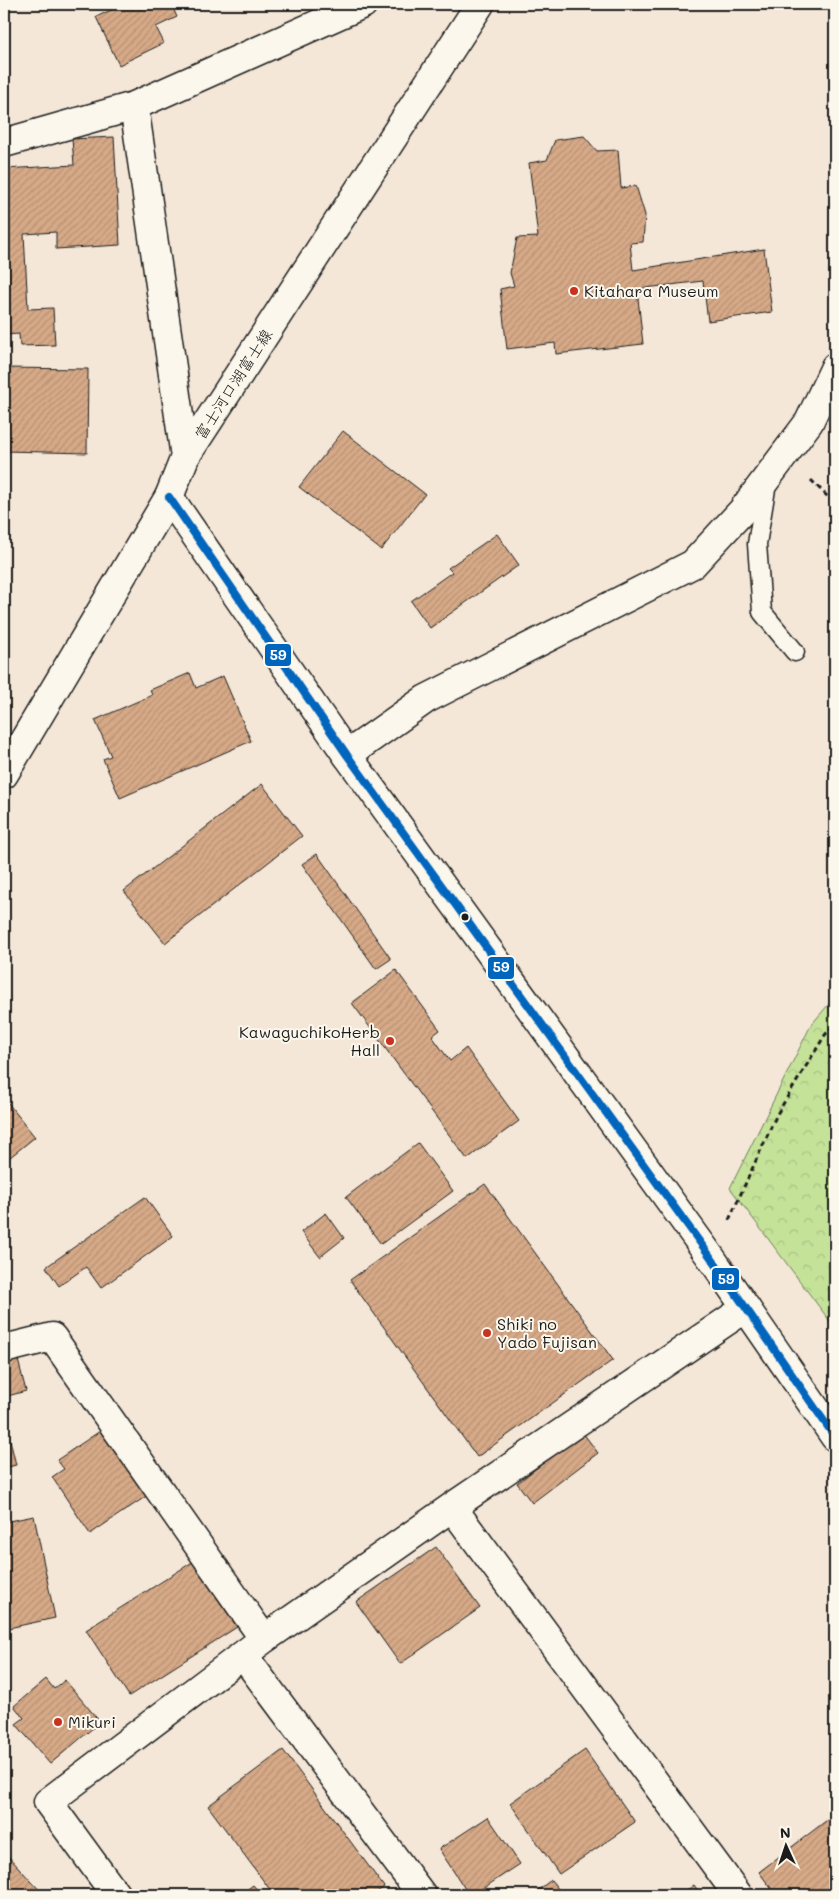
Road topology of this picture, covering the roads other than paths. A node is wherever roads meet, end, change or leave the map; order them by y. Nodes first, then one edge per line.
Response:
1 (363, 4) edge
2 (480, 4) edge
3 (134, 106) junction
4 (4, 142) edge
5 (835, 368) edge
6 (185, 457) junction
7 (768, 477) junction
8 (169, 497) junction
9 (795, 652) dead end
10 (347, 755) junction
11 (4, 774) edge
12 (746, 1308) junction
13 (4, 1349) edge
14 (835, 1437) edge
15 (452, 1507) junction
16 (264, 1639) junction
17 (242, 1655) junction
18 (116, 1895) edge
19 (422, 1895) edge
20 (738, 1895) edge

1 - 3 street
2 - 6 street, 富士河口湖富士線
3 - 4 street
3 - 6 street
5 - 7 street
6 - 8 street, 富士河口湖富士線
7 - 9 lane
7 - 10 street
8 - 10 street
8 - 11 street, 富士河口湖富士線
10 - 12 street
12 - 14 street
12 - 15 street
13 - 16 street
15 - 16 street
15 - 20 street
16 - 17 street
17 - 18 street
17 - 19 street

